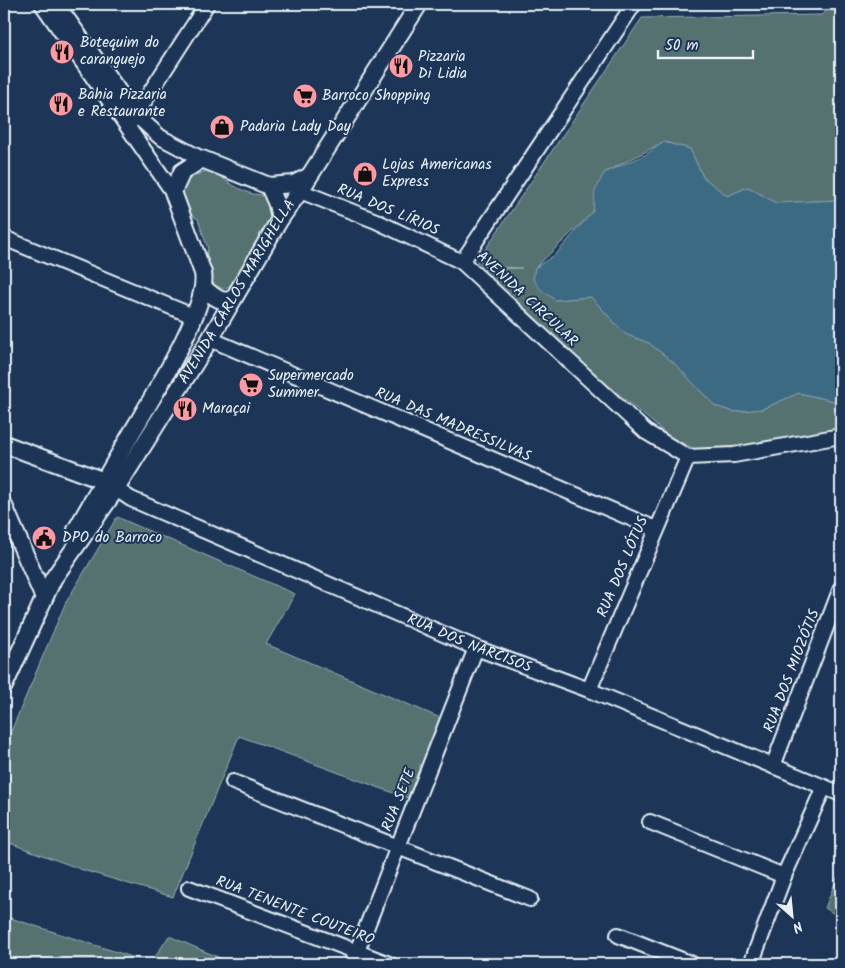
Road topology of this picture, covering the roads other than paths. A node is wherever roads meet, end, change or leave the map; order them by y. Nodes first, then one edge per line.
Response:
1 (42, 4) edge
2 (57, 4) edge
3 (207, 4) edge
4 (419, 4) edge
5 (634, 4) edge
6 (136, 115) junction
7 (128, 127) junction
8 (202, 159) junction
9 (304, 184) junction
10 (269, 186) junction
11 (173, 192) junction
12 (280, 220) junction
13 (4, 238) edge
14 (462, 262) junction
15 (204, 288) junction
16 (233, 299) junction
17 (194, 316) junction
18 (210, 339) junction
19 (841, 436) edge
20 (4, 444) edge
21 (688, 457) junction
22 (110, 485) junction
23 (4, 506) edge
24 (656, 529) junction
25 (841, 588) edge
26 (44, 596) junction
27 (476, 648) junction
28 (4, 686) edge
29 (588, 690) junction
30 (773, 766) junction
31 (233, 782) dead end
32 (824, 787) junction
33 (841, 794) edge
34 (650, 822) dead end
35 (399, 845) junction
36 (784, 876) junction
37 (189, 888) dead end
38 (530, 899) dead end
39 (618, 935) dead end
40 (354, 958) edge
41 (389, 964) edge
42 (692, 964) edge
43 (751, 964) edge

1 - 7 street
2 - 6 street
3 - 6 street
4 - 9 main road, AVENIDA CARLOS MARIGHELLA
5 - 14 street, AVENIDA CIRCULAR
6 - 7 street
6 - 8 street
7 - 11 street
8 - 10 main road
8 - 11 main road
9 - 10 main road
9 - 12 main road, AVENIDA CARLOS MARIGHELLA
9 - 14 street, RUA DOS LÍRIOS
10 - 12 main road
11 - 15 main road
12 - 16 main road, AVENIDA CARLOS MARIGHELLA
13 - 17 street
14 - 21 street, AVENIDA CIRCULAR
15 - 16 main road
15 - 17 main road, AVENIDA CARLOS MARIGHELLA
16 - 18 main road, AVENIDA CARLOS MARIGHELLA
17 - 22 main road, AVENIDA CARLOS MARIGHELLA
18 - 22 main road, AVENIDA CARLOS MARIGHELLA
18 - 24 street, RUA DAS MADRESSILVAS
19 - 21 street
20 - 22 main road
21 - 24 street, RUA DOS LÓTUS
22 - 26 main road, AVENIDA CARLOS MARIGHELLA
22 - 27 street, RUA DOS NARCISOS
23 - 26 main road
24 - 29 street, RUA DOS LÓTUS
25 - 30 street, RUA DOS MIOZÓTIS
26 - 28 main road, AVENIDA CARLOS MARIGHELLA
27 - 29 street, RUA DOS NARCISOS
27 - 35 street, RUA SETE
29 - 30 street, RUA DOS NARCISOS
30 - 32 street, RUA DOS NARCISOS
31 - 35 street
32 - 33 street, RUA DOS NARCISOS
32 - 36 street
34 - 36 street
35 - 38 street
35 - 40 street, RUA SETE
36 - 43 street
37 - 40 street, RUA TENENTE COUTEIRO
39 - 42 street
40 - 41 street, RUA TENENTE COUTEIRO

